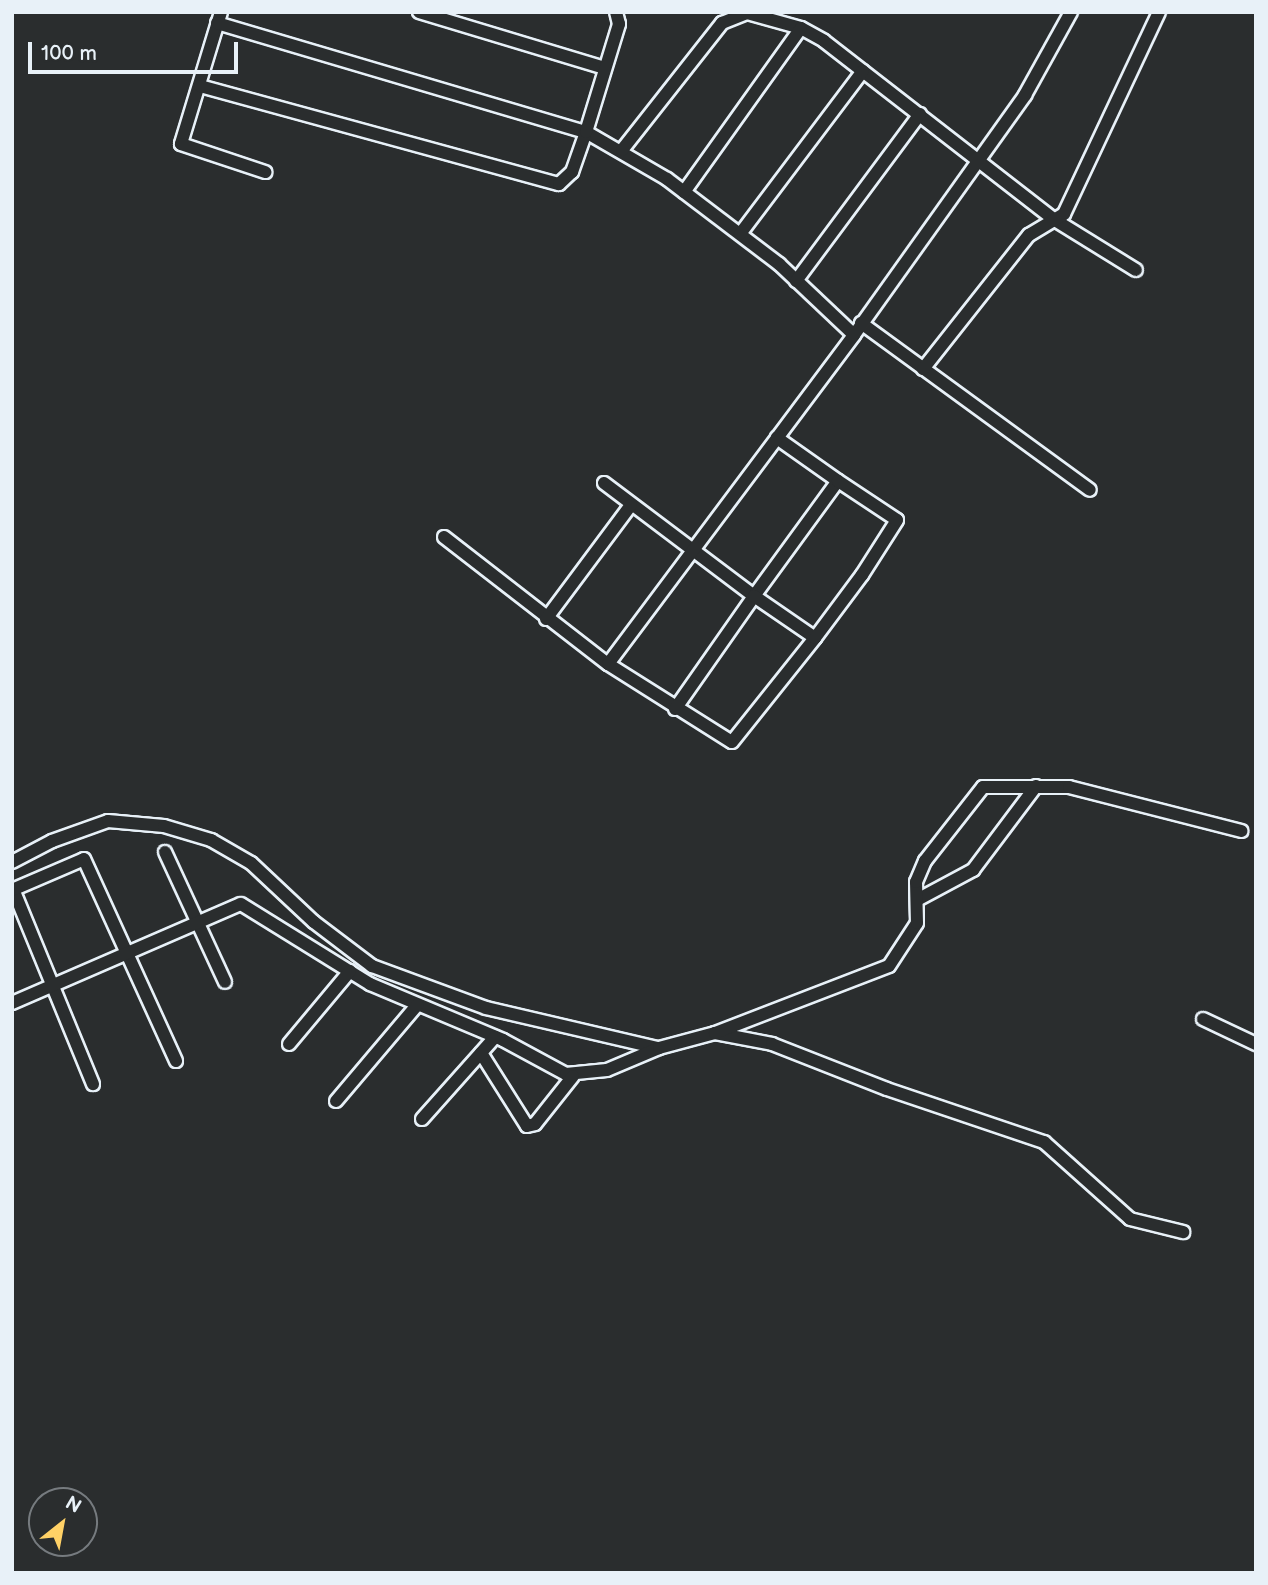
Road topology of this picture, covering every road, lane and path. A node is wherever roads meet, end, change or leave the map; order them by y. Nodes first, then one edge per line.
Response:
1 (419, 12) edge
2 (616, 12) edge
3 (1071, 12) edge
4 (1160, 12) edge
5 (219, 18) edge
6 (801, 28) junction
7 (605, 68) junction
8 (863, 71) junction
9 (200, 86) junction
10 (920, 114) junction
11 (586, 132) junction
12 (622, 149) junction
13 (980, 158) junction
14 (265, 172) dead end
15 (684, 192) junction
16 (1055, 220) junction
17 (740, 234) junction
18 (1136, 270) dead end
19 (796, 281) junction
20 (861, 323) junction
21 (854, 335) junction
22 (923, 369) junction
23 (778, 438) junction
24 (838, 481) junction
25 (604, 483) dead end
26 (1090, 490) dead end
27 (631, 505) junction
28 (443, 537) dead end
29 (693, 551) junction
30 (754, 596) junction
31 (546, 619) junction
32 (815, 638) junction
33 (608, 664) junction
34 (675, 709) junction
35 (1036, 786) junction
36 (1241, 831) dead end
37 (165, 852) dead end
38 (12, 862) edge
39 (13, 890) edge
40 (917, 900) junction
41 (196, 920) junction
42 (126, 952) junction
43 (350, 971) junction
44 (225, 982) dead end
45 (51, 986) junction
46 (12, 1003) edge
47 (417, 1005) junction
48 (1203, 1019) dead end
49 (715, 1033) junction
50 (495, 1037) junction
51 (289, 1044) dead end
52 (1256, 1044) edge
53 (659, 1048) junction
54 (481, 1053) junction
55 (176, 1061) dead end
56 (573, 1076) junction
57 (93, 1084) dead end
58 (336, 1101) dead end
59 (422, 1119) dead end
60 (1183, 1232) dead end

1 - 7 street
2 - 7 street
3 - 13 street
4 - 16 street
5 - 9 street
5 - 11 street
6 - 8 street
6 - 12 street
6 - 15 street
7 - 11 street
8 - 10 street
8 - 17 street
9 - 11 street
9 - 14 street
10 - 13 street
10 - 19 street
11 - 12 street
12 - 15 street
13 - 16 street
13 - 20 street
15 - 17 street
16 - 18 street
16 - 22 street
17 - 19 street
19 - 21 street
20 - 21 street
20 - 22 street
21 - 23 street
22 - 26 street
23 - 24 street
23 - 29 street
24 - 30 street
24 - 32 street
25 - 27 street
27 - 29 street
27 - 31 street
28 - 31 street
29 - 30 street
29 - 33 street
30 - 32 street
30 - 34 street
31 - 33 street
32 - 34 street
33 - 34 street
35 - 36 street
35 - 40 street
35 - 40 street
37 - 41 street
38 - 53 street
39 - 42 street
39 - 45 street
40 - 49 street
41 - 42 street
41 - 43 street
41 - 44 street
42 - 45 street
42 - 55 street
43 - 47 street
43 - 51 street
45 - 46 street
45 - 57 street
47 - 50 street
47 - 58 street
48 - 52 street
49 - 53 street
49 - 60 street
50 - 54 street
50 - 56 street
53 - 56 street
54 - 56 street
54 - 59 street

